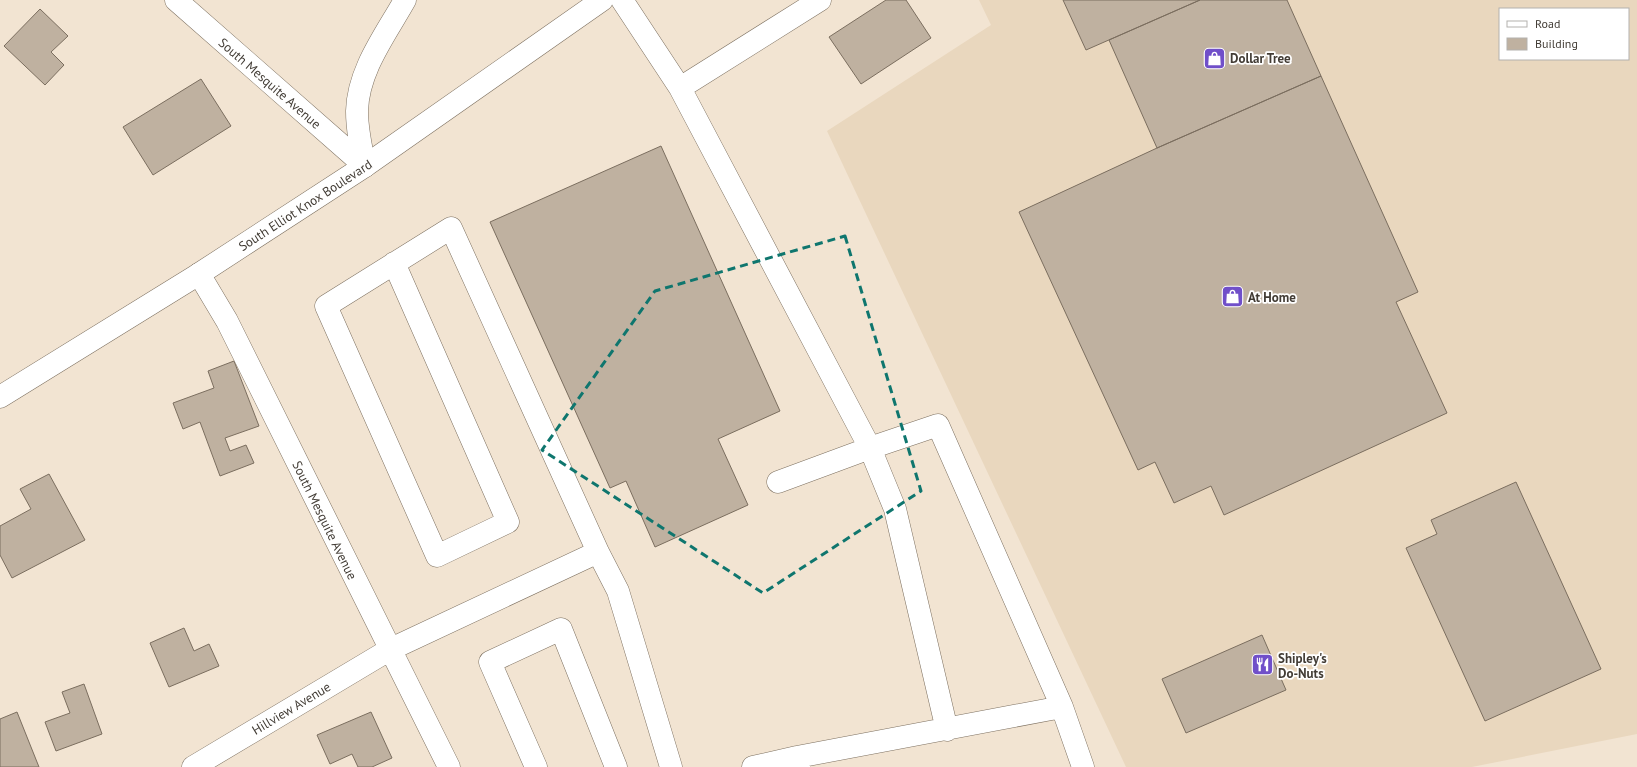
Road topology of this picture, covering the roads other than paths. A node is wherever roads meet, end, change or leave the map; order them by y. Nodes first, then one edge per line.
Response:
1 (176, 0) edge
2 (406, 0) edge
3 (602, 0) edge
4 (622, 0) edge
5 (820, 0) edge
6 (680, 88) junction
7 (365, 166) junction
8 (394, 264) junction
9 (198, 274) junction
10 (0, 397) edge
11 (870, 448) junction
12 (778, 482) dead end
13 (598, 552) junction
14 (389, 650) junction
15 (1062, 707) junction
16 (947, 730) junction
17 (798, 762) edge
18 (193, 767) edge
19 (449, 767) edge
20 (536, 767) edge
21 (616, 767) edge
22 (671, 767) edge
23 (753, 767) edge
24 (1083, 767) edge

1 - 7 street, South Mesquite Avenue
2 - 7 street
3 - 7 street, South Elliot Knox Boulevard
4 - 6 street
5 - 6 street
6 - 11 street
7 - 9 street, South Elliot Knox Boulevard
8 - 8 street
8 - 13 street
9 - 10 street, South Elliot Knox Boulevard
9 - 14 street, South Mesquite Avenue
11 - 12 street
11 - 15 street
11 - 16 street
13 - 14 street, Hillview Avenue
13 - 22 street
14 - 18 street, Hillview Avenue
14 - 19 street, South Mesquite Avenue
15 - 16 street
15 - 24 street
16 - 17 street
17 - 23 street
20 - 21 street

